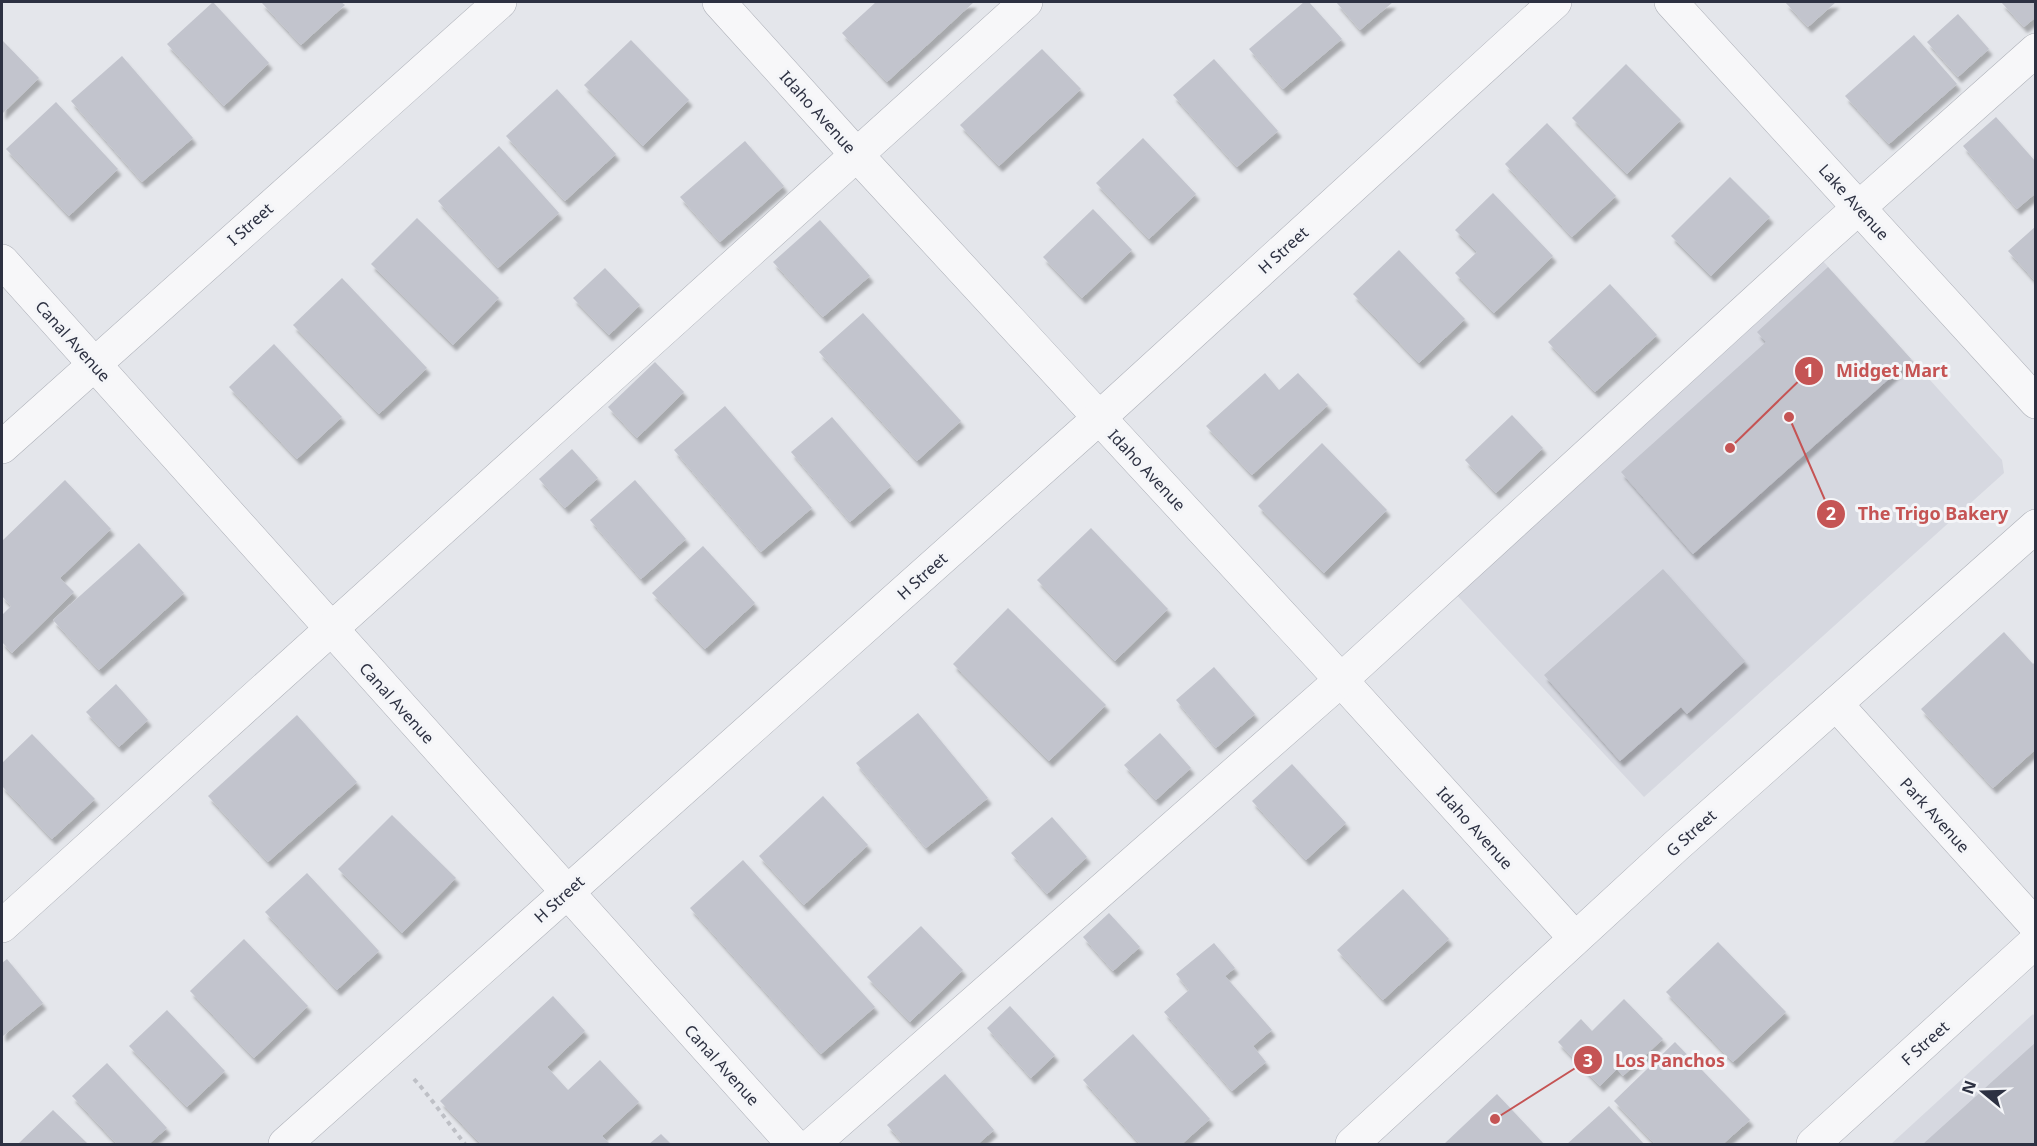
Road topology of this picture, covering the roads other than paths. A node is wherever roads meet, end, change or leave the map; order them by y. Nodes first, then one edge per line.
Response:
1 (500, 2) edge
2 (718, 2) edge
3 (1026, 2) edge
4 (1555, 2) edge
5 (1671, 2) edge
6 (2036, 50) edge
7 (856, 153) junction
8 (1859, 207) junction
9 (2, 261) edge
10 (94, 364) junction
11 (2036, 402) edge
12 (1100, 418) junction
13 (2, 447) edge
14 (2036, 526) edge
15 (331, 630) junction
16 (1341, 680) junction
17 (1836, 704) junction
18 (566, 892) junction
19 (2, 926) edge
20 (2036, 926) edge
21 (1575, 938) junction
22 (2036, 941) edge
23 (285, 1144) edge
24 (793, 1144) edge
25 (813, 1144) edge
26 (1352, 1144) edge
27 (1813, 1144) edge

1 - 10 street, I Street
2 - 7 street, Idaho Avenue
3 - 7 street
4 - 12 street, H Street
5 - 8 street, Lake Avenue
6 - 8 street
7 - 12 street, Idaho Avenue
7 - 15 street
8 - 11 street, Lake Avenue
8 - 16 street
9 - 10 street, Canal Avenue
10 - 13 street, I Street
10 - 15 street, Canal Avenue
12 - 16 street, Idaho Avenue
12 - 18 street, H Street
14 - 17 street, G Street
15 - 18 street, Canal Avenue
15 - 19 street
16 - 21 street, Idaho Avenue
16 - 25 street
17 - 20 street, Park Avenue
17 - 21 street, G Street
18 - 23 street, H Street
18 - 24 street, Canal Avenue
21 - 26 street, G Street
22 - 27 street, F Street

